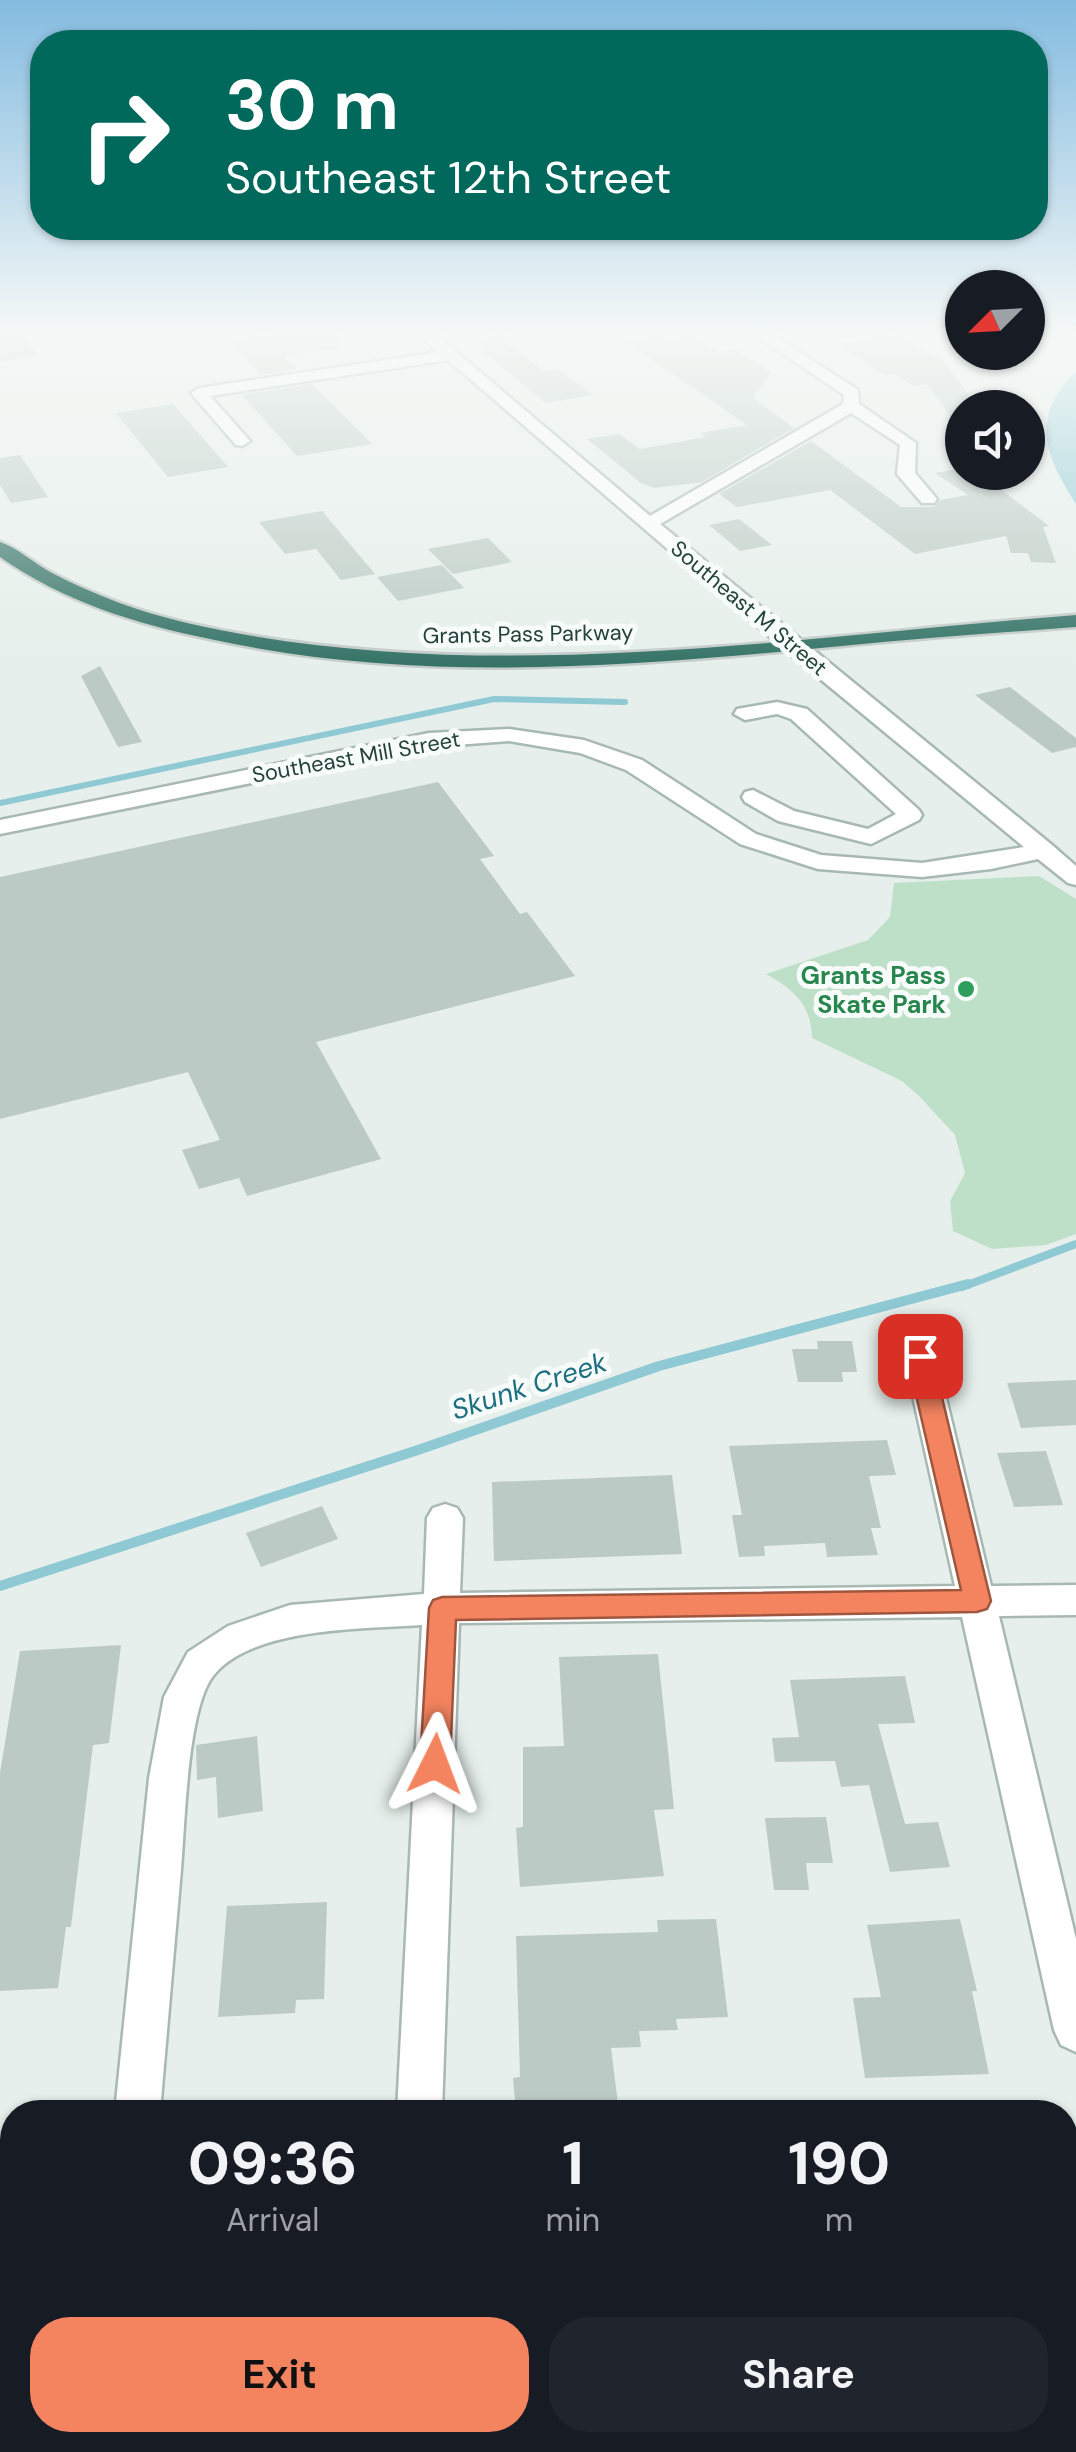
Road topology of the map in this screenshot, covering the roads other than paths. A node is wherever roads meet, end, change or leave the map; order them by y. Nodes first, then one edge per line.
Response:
1 (562, 447) edge
2 (779, 447) edge
3 (908, 447) edge
4 (928, 500) dead end
5 (650, 522) junction
6 (0, 548) edge
7 (1076, 620) edge
8 (792, 646) junction
9 (745, 714) dead end
10 (753, 797) dead end
11 (0, 827) edge
12 (1044, 850) junction
13 (1076, 878) edge
14 (920, 1356) dead end
15 (445, 1518) dead end
16 (1076, 1600) edge
17 (977, 1601) junction
18 (442, 1608) junction
19 (1076, 2030) edge
20 (138, 2100) edge
21 (419, 2100) edge

1 - 5 street, Southeast M Street
2 - 5 street
3 - 4 street
5 - 8 street, Southeast M Street
6 - 8 highway, Grants Pass Parkway
7 - 8 highway, Grants Pass Parkway
8 - 12 street, Southeast M Street
9 - 10 street
11 - 12 street, Southeast Mill Street
12 - 13 street, Southeast M Street
14 - 17 street
15 - 18 street
16 - 17 street
17 - 18 street
17 - 19 street
18 - 20 street
18 - 21 street

